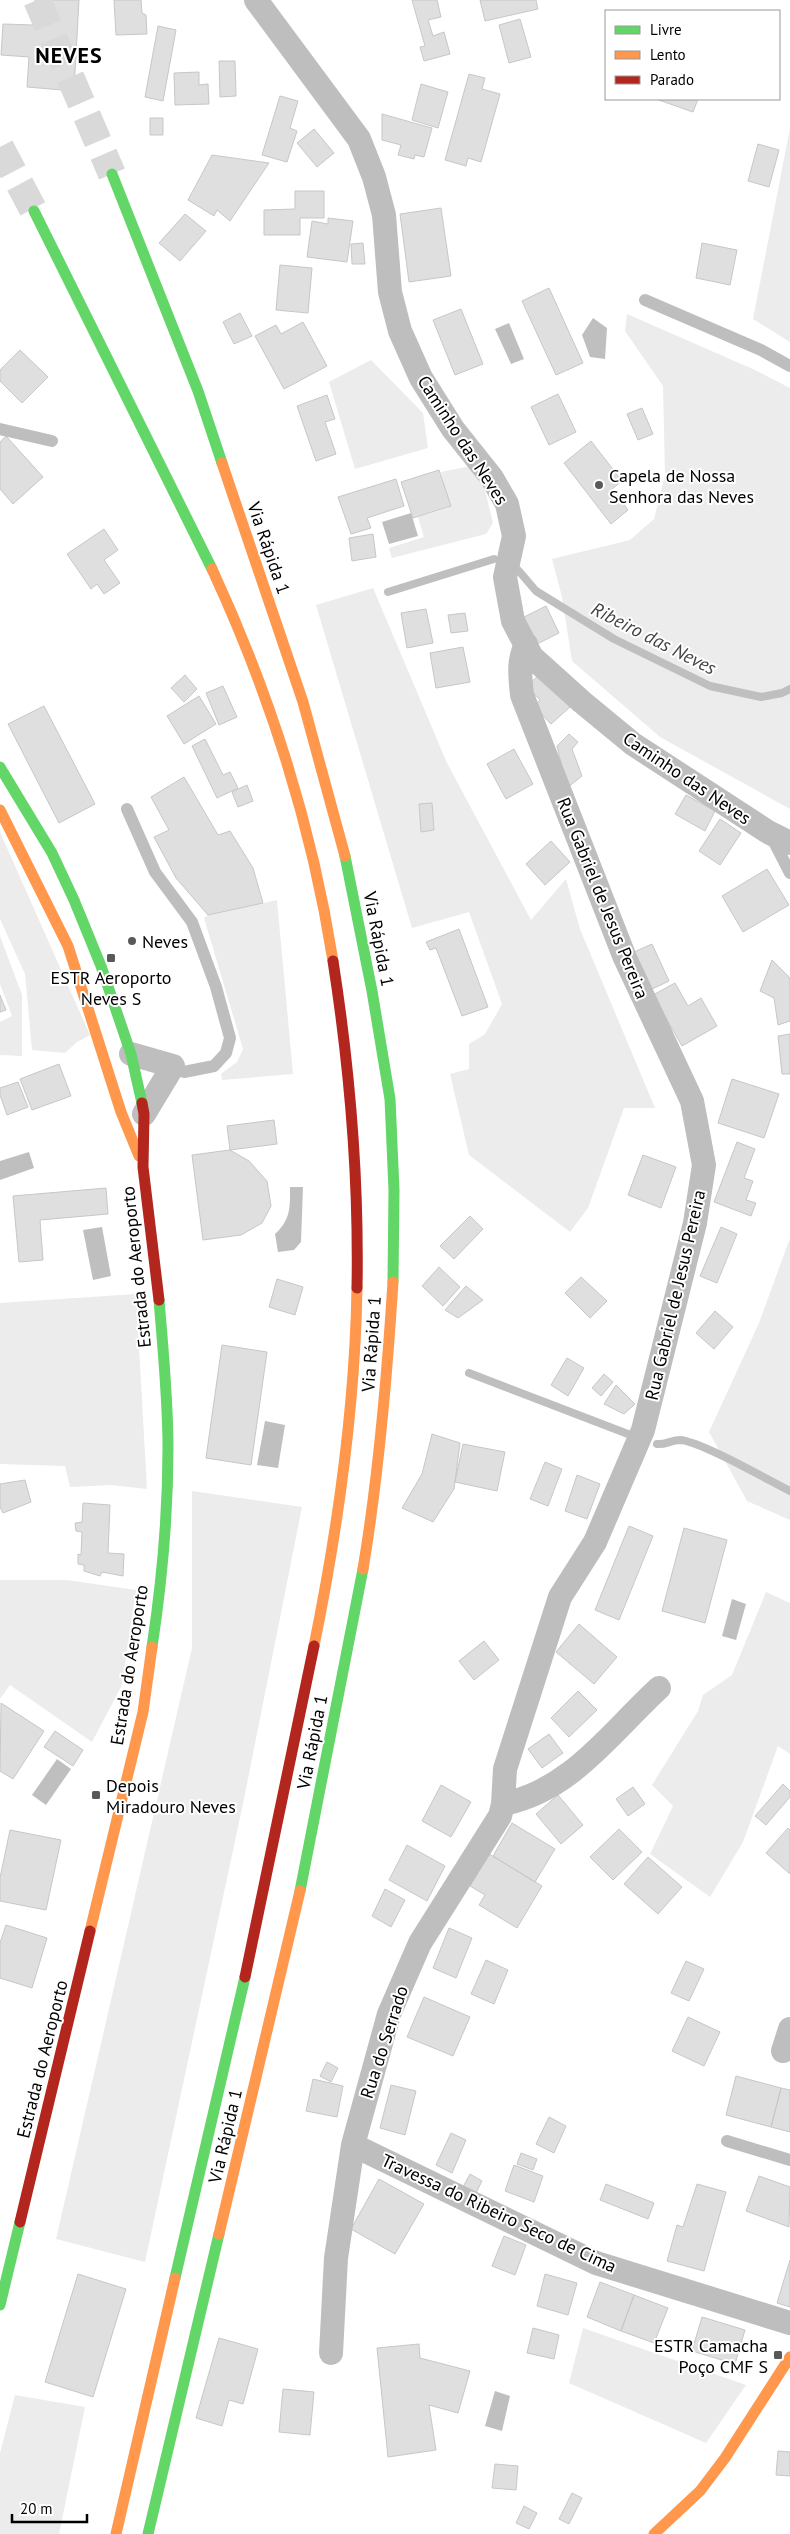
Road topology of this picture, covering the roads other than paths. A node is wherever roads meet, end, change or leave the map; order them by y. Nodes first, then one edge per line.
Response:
1 (256, 0) edge
2 (112, 174) tunnel mouth
3 (34, 211) tunnel mouth
4 (645, 300) dead end
5 (790, 366) edge
6 (0, 429) edge
7 (52, 441) dead end
8 (526, 644) junction
9 (0, 767) edge
10 (127, 809) dead end
11 (0, 810) edge
12 (768, 832) junction
13 (790, 843) edge
14 (790, 873) edge
15 (68, 946) junction
16 (131, 1054) junction
17 (173, 1066) junction
18 (144, 1114) junction
19 (143, 1167) junction
20 (659, 1688) dead end
21 (503, 1804) junction
22 (727, 2141) dead end
23 (353, 2144) junction
24 (790, 2160) edge
25 (0, 2305) edge
26 (790, 2323) edge
27 (331, 2353) dead end
28 (790, 2357) edge
29 (116, 2534) edge
30 (148, 2534) edge
31 (654, 2534) edge

1 - 8 street, Caminho das Neves
2 - 30 main road, Via Rápida 1
3 - 29 main road, Via Rápida 1
4 - 5 lane
6 - 7 lane
8 - 12 street, Caminho das Neves
8 - 21 street, Rua Gabriel de Jesus Pereira
9 - 16 main road, Estrada do Aeroporto
10 - 17 lane
11 - 15 main road, Estrada do Aeroporto
12 - 13 street, Caminho das Neves
12 - 14 lane
15 - 16 main road
15 - 19 main road, Estrada do Aeroporto
16 - 17 street
16 - 18 main road, Estrada do Aeroporto
17 - 18 street
18 - 19 main road, Estrada do Aeroporto
19 - 25 main road, Estrada do Aeroporto
20 - 21 street
21 - 23 street, Rua do Serrado
22 - 24 lane
23 - 26 street, Travessa do Ribeiro Seco de Cima
23 - 27 street, Rua do Serrado
28 - 31 main road

